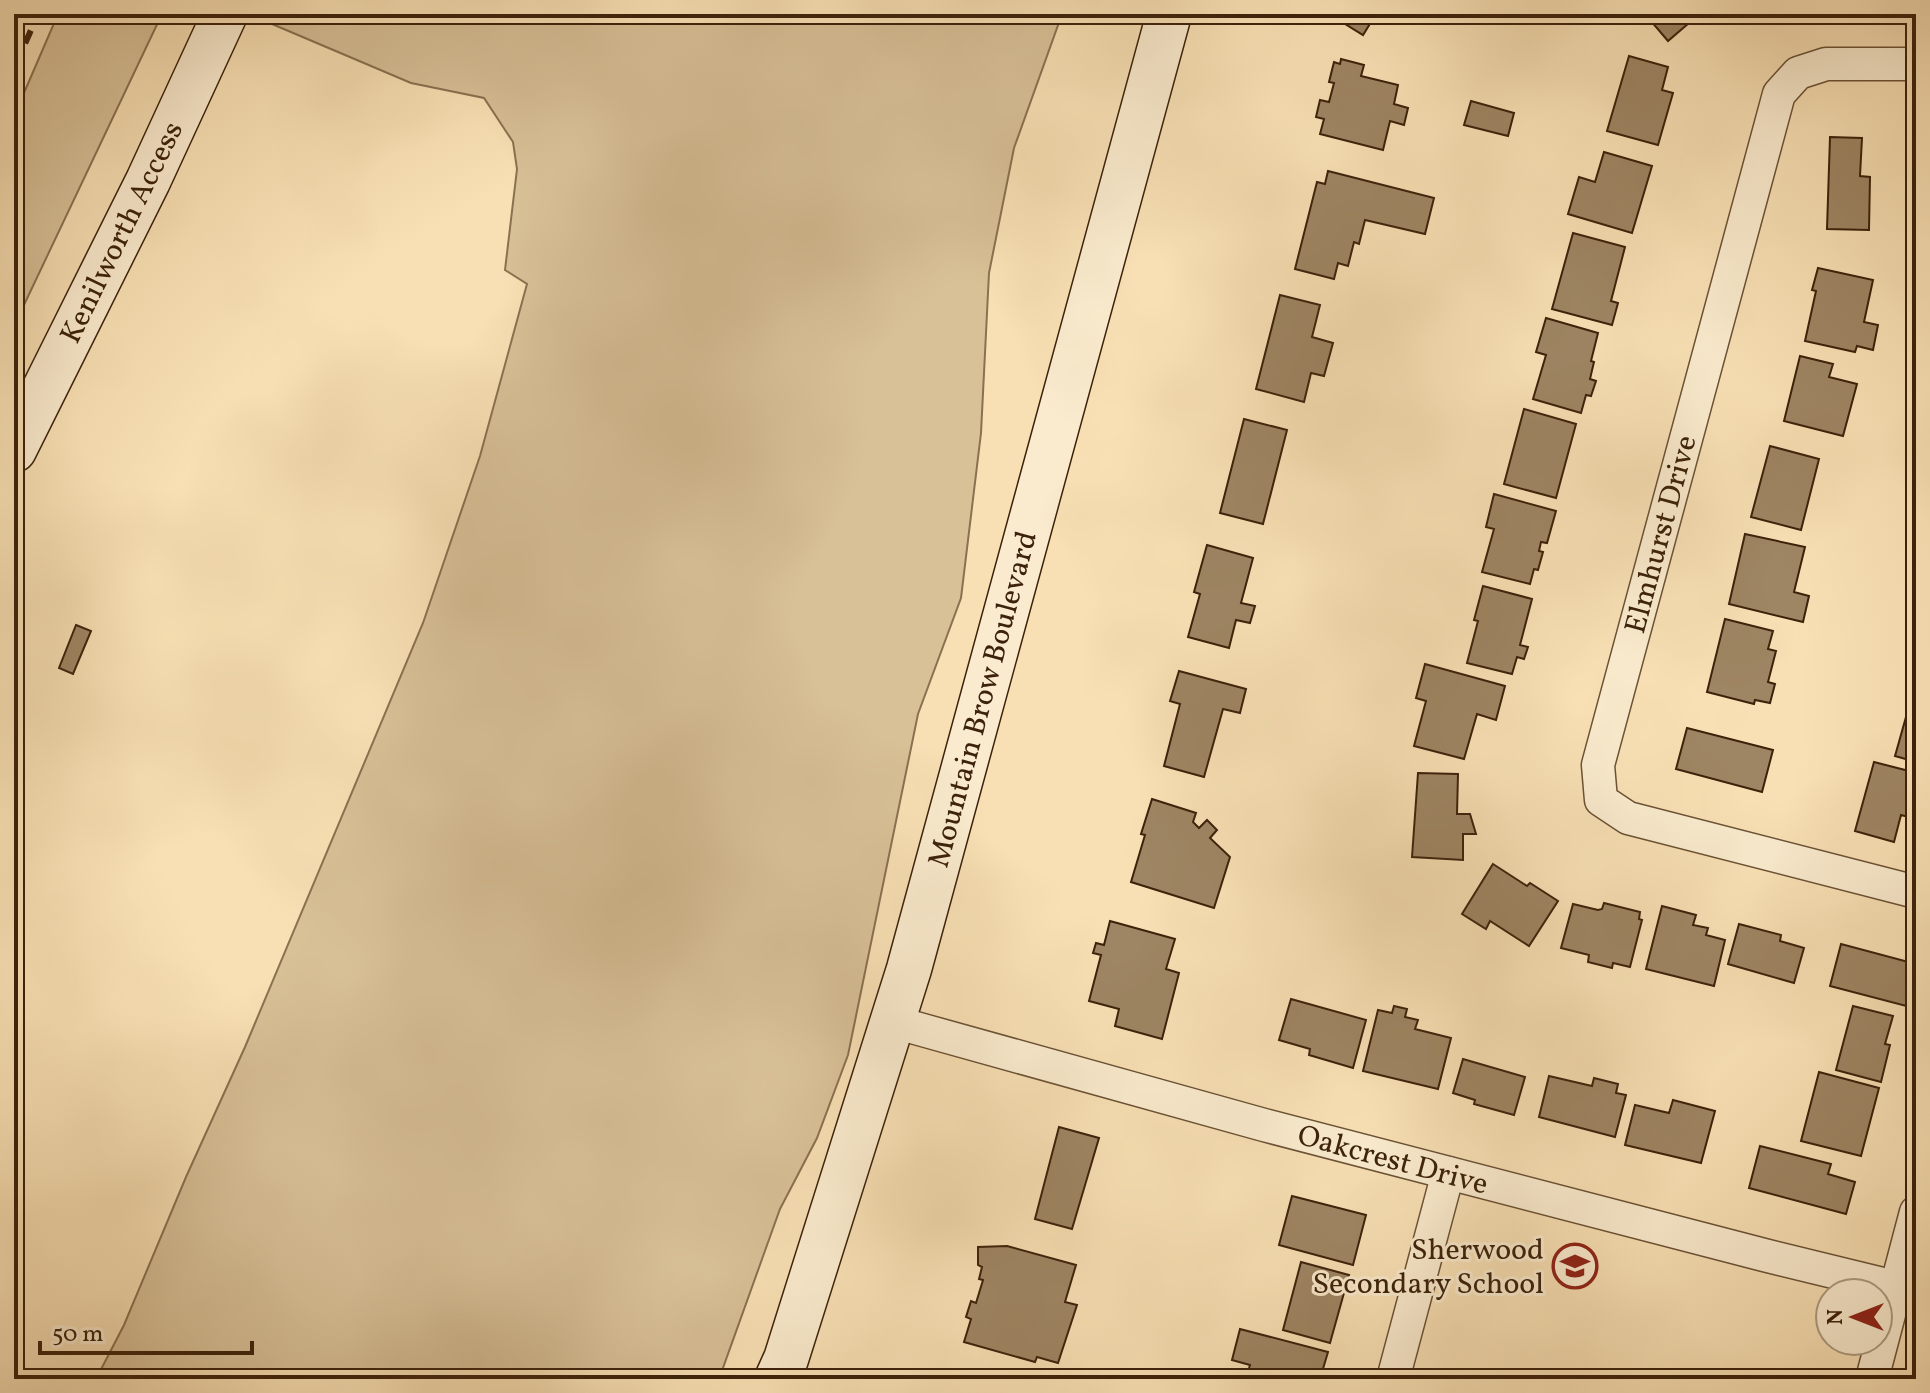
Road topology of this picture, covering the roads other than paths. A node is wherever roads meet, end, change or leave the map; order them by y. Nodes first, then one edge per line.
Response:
1 (225, 14) edge
2 (1169, 14) edge
3 (1916, 64) edge
4 (14, 450) edge
5 (1916, 892) edge
6 (894, 1022) junction
7 (1448, 1173) junction
8 (1916, 1212) edge
9 (1895, 1287) junction
10 (777, 1379) edge
11 (1393, 1379) edge
12 (1872, 1379) edge

1 - 4 main road, Kenilworth Access
2 - 6 main road, Mountain Brow Boulevard
3 - 5 street, Elmhurst Drive
6 - 7 street, Oakcrest Drive
6 - 10 main road, Mountain Brow Boulevard
7 - 9 street, Oakcrest Drive
7 - 11 street
8 - 9 street
9 - 12 street

